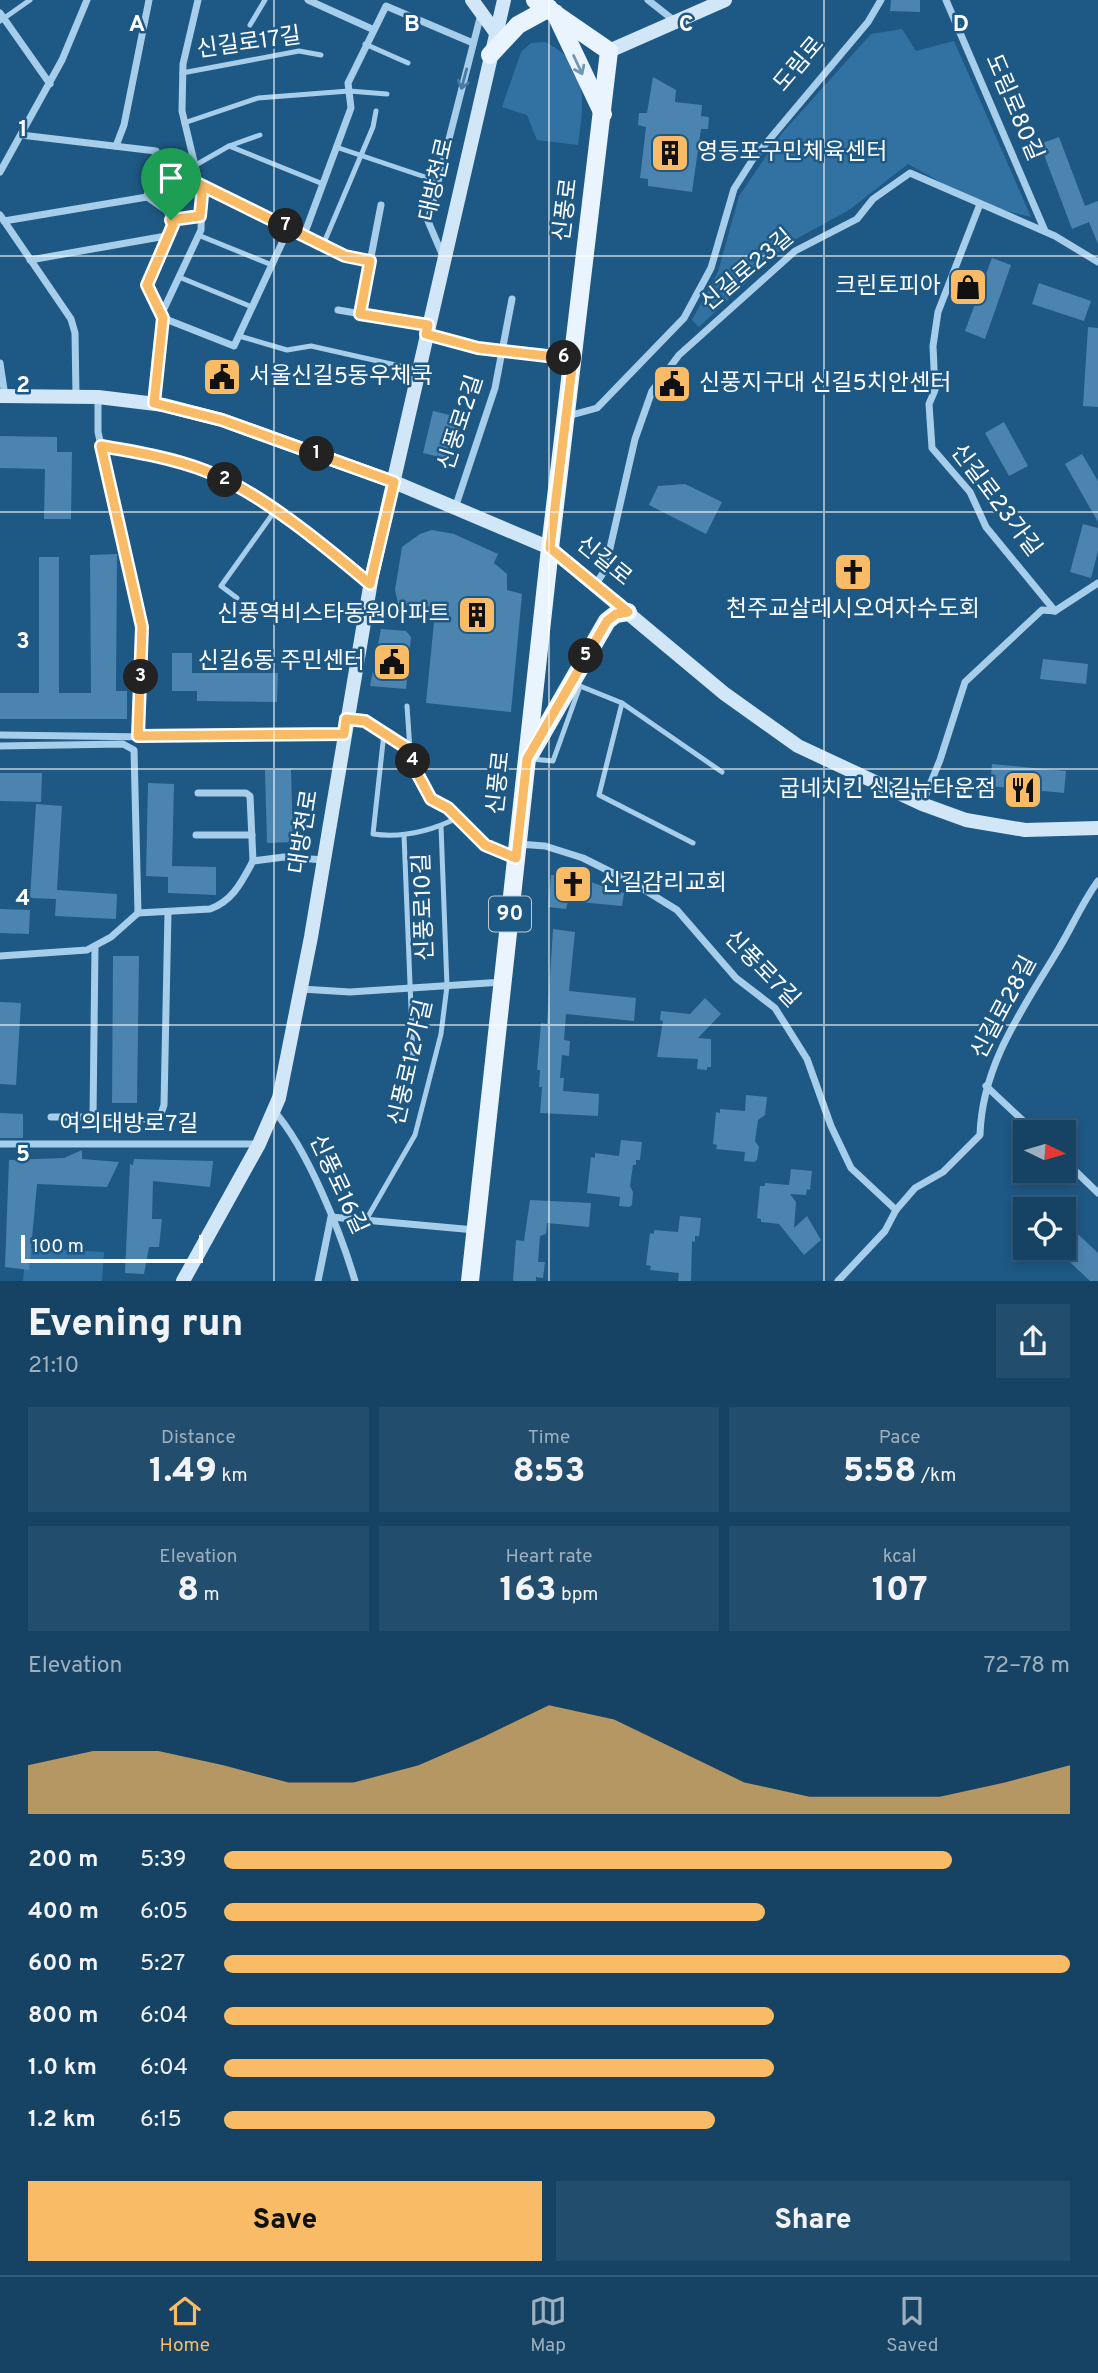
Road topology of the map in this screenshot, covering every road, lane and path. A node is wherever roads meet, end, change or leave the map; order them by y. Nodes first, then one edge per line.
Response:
1 (30, 0) edge
2 (87, 0) edge
3 (149, 0) edge
4 (198, 0) edge
5 (265, 0) edge
6 (308, 0) edge
7 (472, 0) edge
8 (504, 0) edge
9 (648, 0) edge
10 (726, 0) edge
11 (881, 0) edge
12 (949, 1) edge
13 (546, 7) edge
14 (481, 13) junction
15 (1, 17) edge
16 (676, 22) junction
17 (250, 25) dead end
18 (372, 29) junction
19 (496, 33) junction
20 (473, 43) junction
21 (365, 44) junction
22 (610, 51) junction
23 (321, 55) dead end
24 (490, 55) junction
25 (408, 62) dead end
26 (182, 73) junction
27 (50, 83) junction
28 (349, 91) junction
29 (387, 94) dead end
30 (376, 111) dead end
31 (604, 115) junction
32 (184, 123) junction
33 (20, 135) junction
34 (260, 135) dead end
35 (116, 146) junction
36 (229, 146) junction
37 (336, 147) junction
38 (360, 156) junction
39 (194, 166) junction
40 (0, 172) edge
41 (437, 181) junction
42 (199, 184) junction
43 (323, 184) junction
44 (147, 197) junction
45 (979, 204) junction
46 (381, 205) dead end
47 (200, 216) junction
48 (2, 218) edge
49 (171, 220) junction
50 (289, 228) junction
51 (1045, 231) junction
52 (198, 235) junction
53 (304, 235) junction
54 (166, 236) junction
55 (323, 245) junction
56 (444, 258) junction
57 (30, 260) junction
58 (370, 261) junction
59 (1098, 262) edge
60 (272, 265) junction
61 (179, 277) junction
62 (512, 299) dead end
63 (252, 307) junction
64 (338, 310) dead end
65 (360, 314) junction
66 (163, 318) junction
67 (427, 330) junction
68 (239, 336) junction
69 (504, 350) junction
70 (573, 359) junction
71 (0, 363) edge
72 (418, 370) junction
73 (3, 396) edge
74 (76, 396) junction
75 (98, 397) junction
76 (154, 403) junction
77 (566, 416) junction
78 (101, 446) junction
79 (394, 482) junction
80 (455, 508) junction
81 (274, 512) junction
82 (550, 548) junction
83 (1098, 583) edge
84 (370, 584) junction
85 (596, 584) junction
86 (237, 598) dead end
87 (1055, 611) junction
88 (628, 612) junction
89 (622, 703) junction
90 (407, 706) dead end
91 (346, 719) junction
92 (407, 732) junction
93 (384, 733) junction
94 (344, 734) junction
95 (0, 735) edge
96 (138, 736) junction
97 (394, 740) junction
98 (0, 746) edge
99 (410, 750) junction
100 (527, 759) junction
101 (722, 772) dead end
102 (198, 793) dead end
103 (922, 804) junction
104 (457, 818) junction
105 (441, 826) junction
106 (1098, 828) edge
107 (196, 835) dead end
108 (252, 835) junction
109 (404, 835) junction
110 (693, 843) dead end
111 (517, 851) junction
112 (324, 860) junction
113 (253, 861) junction
114 (1098, 881) edge
115 (168, 912) junction
116 (138, 913) junction
117 (95, 947) junction
118 (0, 956) edge
119 (503, 982) junction
120 (447, 986) junction
121 (301, 989) junction
122 (411, 989) junction
123 (413, 1058) dead end
124 (986, 1086) junction
125 (274, 1110) junction
126 (51, 1117) dead end
127 (93, 1117) junction
128 (1022, 1120) edge
129 (0, 1144) edge
130 (259, 1144) junction
131 (1076, 1172) edge
132 (1098, 1193) edge
133 (896, 1210) junction
134 (331, 1217) junction
135 (366, 1220) junction
136 (476, 1230) junction
137 (183, 1281) edge
138 (318, 1281) edge
139 (355, 1281) edge
140 (470, 1281) edge
141 (838, 1281) edge

1 - 15 lane
2 - 27 street
3 - 35 street
4 - 26 street, 신길로17길
5 - 17 lane, 신길로17길
6 - 18 street, 신길로17길
7 - 14 main road
8 - 19 main road, 대방천로
9 - 16 street
10 - 16 main road
11 - 77 street, 도림로
12 - 51 street, 도림로80길
13 - 22 main road
13 - 24 main road
13 -> 31 main road
14 - 19 main road
14 - 20 street
15 - 27 street
16 - 22 main road
18 - 20 street
18 - 21 street
19 - 24 main road, 대방천로
20 -> 41 street
21 - 25 lane
21 - 28 street
22 - 31 main road, 신풍로 / 90
23 - 26 lane, 신길로17길
24 - 56 main road, 대방천로
26 - 32 street, 신길로17길
27 - 33 street
28 - 29 lane
28 - 32 lane
28 - 37 street
30 - 38 lane
31 - 70 main road, 신풍로 / 90
32 - 39 street, 신길로17길
33 - 35 street
33 - 40 street
34 - 36 lane
35 - 44 street
36 - 39 lane
36 - 43 lane
37 - 38 lane, 대방천로
37 - 43 street
38 - 41 lane, 대방천로
38 - 55 lane
39 - 42 street, 신길로17길
41 - 56 street
42 - 47 street, 신길로17길
42 - 50 street
43 - 53 street
44 - 48 street
44 - 49 street
45 - 51 street, 신길로23길
45 - 85 street, 신길로23길
45 - 87 street, 신길로23가길
46 - 58 street
47 - 49 street
47 - 52 street, 신길로17길
48 - 57 street
49 - 54 street
50 - 53 street
50 - 60 street
51 - 59 street, 신길로23길
52 - 60 lane
52 - 61 street, 신길로17길
53 - 55 street
54 - 57 street
54 - 66 street
55 - 58 street
56 - 67 main road, 대방천로
57 - 74 street
58 - 65 street
60 - 63 street
61 - 63 lane
61 - 66 street, 신길로17길
62 - 69 street, 신풍로2길
63 - 68 street
64 - 65 street, 신풍로2길
65 - 67 street, 신풍로2길
66 - 68 street
66 - 76 street, 신길로17길
67 - 69 street, 신풍로2길
67 - 72 main road, 대방천로
68 - 72 lane
69 - 70 street, 신풍로2길
69 - 80 street, 신풍로2길
70 - 77 main road, 신풍로 / 90
71 - 73 street
72 - 79 main road, 대방천로
73 - 74 main road, 신길로
74 - 75 main road, 신길로
75 - 76 main road, 신길로
75 - 78 street
76 - 79 main road, 신길로
77 - 82 main road, 신풍로 / 90
78 - 81 street
78 - 96 street
79 - 80 main road, 신길로
79 - 84 main road, 대방천로
80 - 82 main road, 신길로
81 - 84 street
81 - 86 lane
82 - 85 main road, 신길로
82 - 100 main road, 신풍로 / 90
83 - 87 street
84 - 91 main road, 대방천로
85 - 88 main road, 신길로
87 - 103 street
88 - 100 main road
88 - 103 main road, 신길로
89 - 100 lane
89 - 101 lane
89 - 110 lane
90 - 92 lane
91 - 93 lane
91 - 94 main road, 대방천로
92 - 97 lane
92 - 99 lane
93 - 97 lane
93 - 109 lane
94 - 96 street
94 - 112 main road, 대방천로
95 - 96 street
97 - 99 lane
98 - 116 street
99 - 104 lane
100 - 111 main road, 신풍로 / 90
102 - 108 street
103 - 106 main road, 신길로
104 - 105 lane
104 - 111 lane
105 - 109 lane
105 - 120 lane, 신풍로10길
107 - 108 street
108 - 113 street
109 - 122 lane, 신풍로10길
111 - 119 main road, 신풍로 / 90
111 - 133 street, 신풍로7길
112 - 113 street
112 - 121 main road, 대방천로
113 - 115 street
114 - 124 street, 신길로28길
115 - 116 street
115 - 127 street
116 - 117 street
117 - 118 street
117 - 127 street
119 - 120 street, 신풍로10길
119 - 136 main road, 신풍로 / 90
120 - 122 street, 신풍로10길
120 - 135 lane, 신풍로12가길
121 - 122 street, 신풍로10길
121 - 125 main road, 대방천로
122 - 123 lane, 신풍로10길
124 - 128 street
124 - 133 street, 신길로28길
125 - 130 main road, 대방천로
125 - 134 street, 신풍로16길
126 - 127 street
129 - 130 street, 여의대방로7길
130 - 137 main road, 대방천로
131 - 132 street
133 - 141 street, 신길로28길
134 - 135 street
134 - 138 street
134 - 139 street, 신풍로16길
135 - 136 street
136 - 140 main road, 신풍로 / 90

